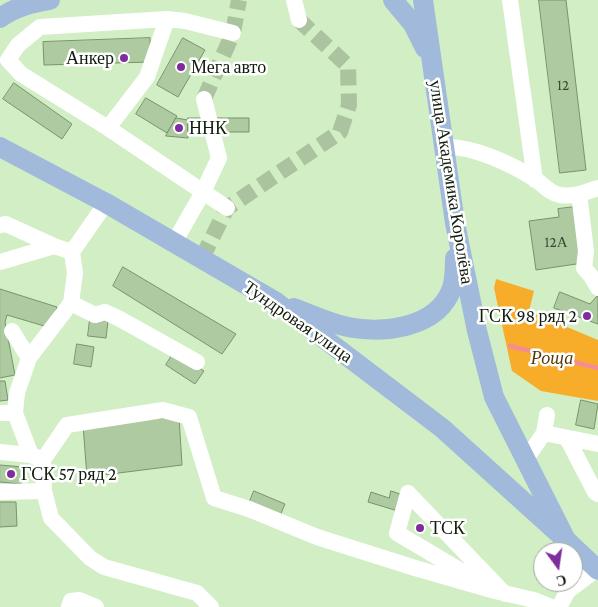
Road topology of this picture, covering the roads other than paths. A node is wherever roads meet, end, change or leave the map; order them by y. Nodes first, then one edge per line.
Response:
1 (50, 0) edge
2 (294, 0) edge
3 (393, 0) edge
4 (423, 0) edge
5 (510, 0) edge
6 (0, 18) edge
7 (167, 19) junction
8 (299, 20) tunnel mouth
9 (233, 33) dead end
10 (431, 60) junction
11 (204, 99) tunnel mouth
12 (108, 128) junction
13 (4, 146) edge
14 (445, 147) junction
15 (535, 180) junction
16 (598, 188) edge
17 (203, 192) junction
18 (579, 194) junction
19 (106, 202) junction
20 (227, 208) dead end
21 (455, 223) junction
22 (0, 225) edge
23 (175, 242) junction
24 (54, 246) junction
25 (72, 252) junction
26 (0, 262) edge
27 (598, 288) edge
28 (276, 302) junction
29 (71, 303) junction
30 (12, 331) dead end
31 (29, 358) junction
32 (197, 362) dead end
33 (8, 413) edge
34 (546, 415) dead end
35 (544, 433) junction
36 (567, 438) junction
37 (598, 444) edge
38 (0, 452) edge
39 (37, 458) junction
40 (526, 459) junction
41 (44, 491) junction
42 (0, 492) edge
43 (598, 494) edge
44 (566, 540) junction
45 (597, 570) edge
46 (500, 592) junction
47 (69, 607) edge
48 (96, 607) edge
49 (211, 607) edge
50 (551, 607) edge
51 (559, 607) edge

1 - 6 main road
2 - 8 street
3 - 10 main road
4 - 10 main road, улица Академика Королёва
5 - 15 street
7 - 9 street
7 - 12 street
7 - 12 street
10 - 14 main road, улица Академика Королёва
11 - 17 street
12 - 17 street
13 - 19 main road, Тундровая улица
14 - 15 street
14 - 21 main road, улица Академика Королёва
15 - 18 street
16 - 18 street
17 - 20 street
17 - 23 street
18 - 27 street
19 - 23 main road, Тундровая улица
19 - 25 street
21 - 28 main road
21 - 40 main road, улица Академика Королёва
22 - 24 street
23 - 28 main road, Тундровая улица
24 - 25 street
24 - 26 street
25 - 29 street
28 - 44 main road, Тундровая улица
29 - 31 street
29 - 32 street
30 - 31 street
31 - 33 street
33 - 39 street
34 - 35 street
35 - 36 street
35 - 40 street
36 - 37 street
36 - 43 street
38 - 39 street
39 - 41 street
39 - 46 street
40 - 44 main road, улица Академика Королёва
41 - 42 street
41 - 49 street
44 - 45 main road, улица Академика Королёва
45 - 51 street
46 - 46 street
46 - 50 street
47 - 48 street

